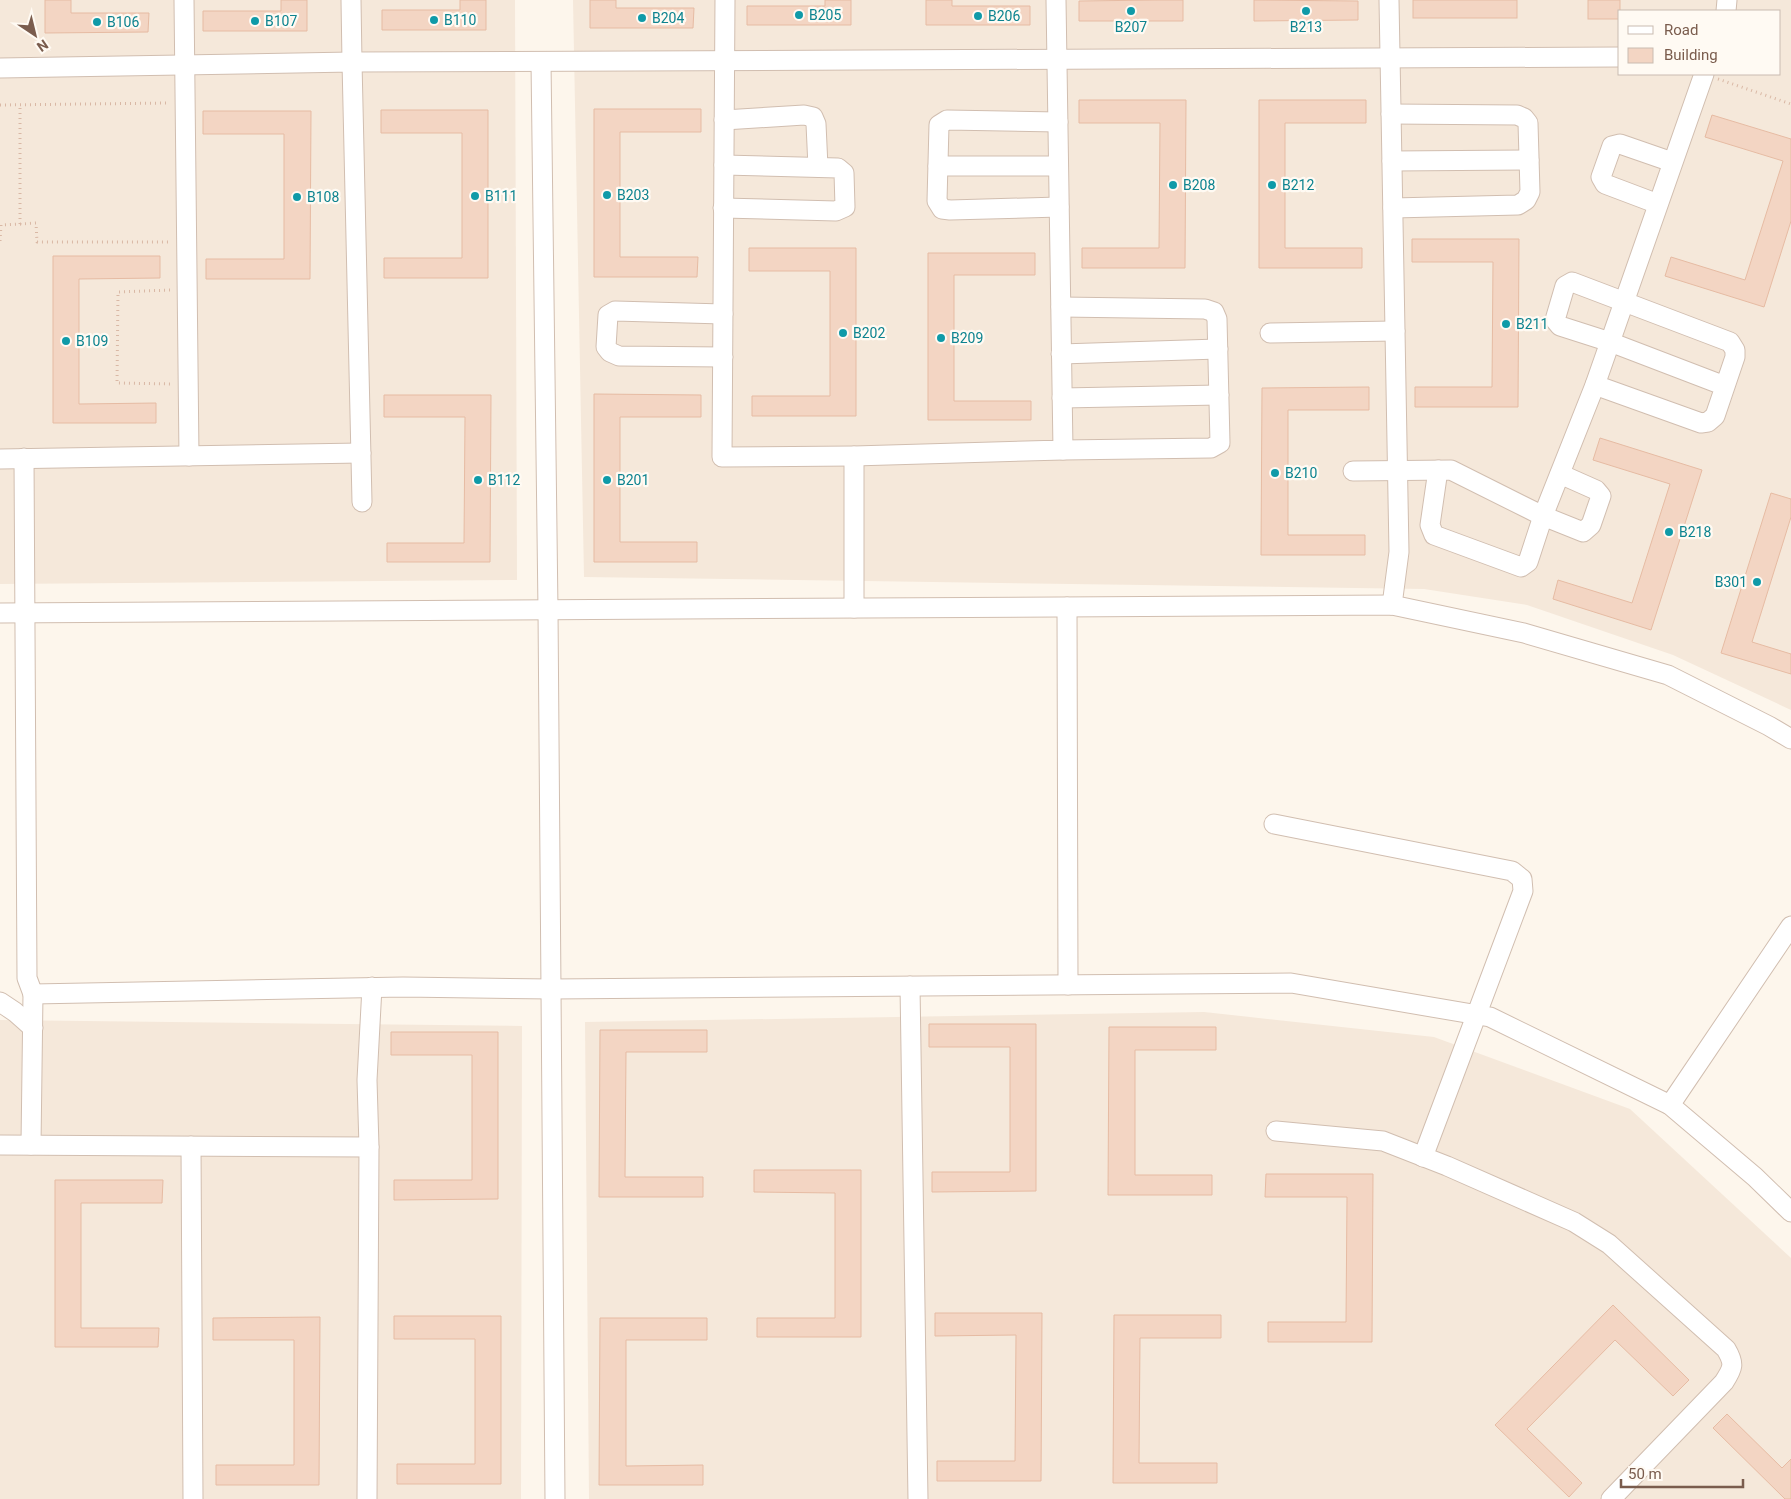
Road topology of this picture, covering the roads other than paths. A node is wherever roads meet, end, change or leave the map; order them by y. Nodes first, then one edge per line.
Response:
1 (184, 0) edge
2 (351, 0) edge
3 (725, 0) edge
4 (1056, 0) edge
5 (1389, 0) edge
6 (1618, 56) edge
7 (1390, 58) junction
8 (1056, 59) junction
9 (724, 61) junction
10 (352, 62) junction
11 (541, 62) junction
12 (185, 65) junction
13 (0, 68) edge
14 (1704, 75) edge
15 (1391, 114) junction
16 (724, 120) junction
17 (1058, 122) junction
18 (1529, 160) junction
19 (1392, 161) junction
20 (1672, 162) junction
21 (724, 165) junction
22 (938, 166) junction
23 (1058, 166) junction
24 (818, 167) junction
25 (1658, 204) junction
26 (1059, 207) junction
27 (723, 208) junction
28 (1392, 208) junction
29 (1624, 301) junction
30 (1060, 307) junction
31 (723, 314) junction
32 (1395, 331) junction
33 (1270, 334) dead end
34 (1610, 342) junction
35 (1218, 349) junction
36 (1062, 354) junction
37 (723, 357) junction
38 (1595, 385) junction
39 (1726, 386) junction
40 (1219, 395) junction
41 (1062, 398) junction
42 (1063, 450) junction
43 (361, 453) junction
44 (189, 456) junction
45 (854, 456) junction
46 (24, 458) junction
47 (0, 459) edge
48 (1438, 470) junction
49 (1353, 471) dead end
50 (1397, 471) junction
51 (1560, 474) junction
52 (362, 502) dead end
53 (1543, 516) junction
54 (1392, 605) junction
55 (1067, 607) junction
56 (854, 608) junction
57 (548, 610) junction
58 (0, 613) edge
59 (25, 613) junction
60 (1791, 739) edge
61 (1274, 824) dead end
62 (1791, 926) edge
63 (1068, 985) junction
64 (910, 986) junction
65 (372, 987) junction
66 (552, 989) junction
67 (33, 994) junction
68 (0, 1002) edge
69 (1477, 1015) junction
70 (32, 1028) junction
71 (1670, 1105) junction
72 (1276, 1131) dead end
73 (0, 1145) edge
74 (31, 1145) junction
75 (190, 1146) junction
76 (369, 1147) junction
77 (1423, 1157) junction
78 (1791, 1212) edge
79 (193, 1499) edge
80 (367, 1499) edge
81 (555, 1499) edge
82 (918, 1499) edge
83 (1611, 1499) edge

1 - 12 street
2 - 10 street
3 - 9 street
4 - 8 street
5 - 7 street
6 - 7 street
7 - 8 street
7 - 15 street
8 - 9 street
8 - 17 street
9 - 11 street
9 - 16 street
10 - 11 street
10 - 12 street
10 - 43 street
11 - 57 street
12 - 13 street
12 - 44 street
14 - 20 street
15 - 18 street
15 - 19 street
16 - 21 street
16 - 24 street
17 - 22 street
17 - 23 street
18 - 19 street
18 - 28 street
19 - 28 street
20 - 25 street
20 - 25 street
21 - 24 street
21 - 27 street
22 - 23 street
22 - 26 street
23 - 26 street
24 - 27 street
25 - 29 street
26 - 30 street
27 - 31 street
28 - 32 street
29 - 34 street
29 - 34 street
29 - 39 street
30 - 35 street
30 - 36 street
31 - 37 street
31 - 37 street
32 - 33 street
32 - 50 street
34 - 38 street
34 - 39 street
35 - 36 street
35 - 40 street
36 - 41 street
37 - 45 street
38 - 39 street
38 - 51 street
40 - 41 street
40 - 42 street
41 - 42 street
42 - 45 street
43 - 44 street
43 - 52 street
44 - 46 street
45 - 56 street
46 - 47 street
46 - 59 street
48 - 50 street
48 - 53 street
48 - 53 street
49 - 50 street
50 - 54 street
51 - 53 street
51 - 53 street
54 - 55 street
54 - 60 street
55 - 56 street
55 - 63 street
56 - 57 street
57 - 59 street
57 - 66 street
58 - 59 street
59 - 67 street
61 - 69 street
62 - 71 street
63 - 64 street
63 - 69 street
64 - 66 street
64 - 82 street
65 - 66 street
65 - 67 street
65 - 76 street
66 - 81 street
67 - 70 street
68 - 70 street
69 - 71 street
69 - 77 street
70 - 74 street
71 - 78 street
72 - 77 street
73 - 74 street
74 - 75 street
75 - 76 street
75 - 79 street
76 - 80 street
77 - 83 street

